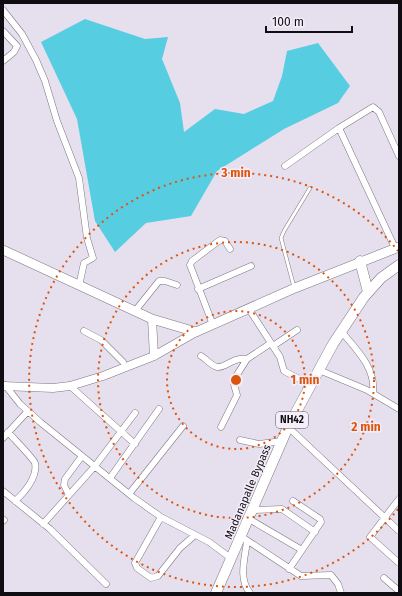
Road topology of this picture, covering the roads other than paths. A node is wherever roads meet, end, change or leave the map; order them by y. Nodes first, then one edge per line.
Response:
1 (3, 10) edge
2 (3, 31) edge
3 (3, 61) edge
4 (339, 128) junction
5 (399, 156) edge
6 (285, 166) dead end
7 (310, 188) dead end
8 (397, 248) edge
9 (230, 249) dead end
10 (3, 250) edge
11 (360, 261) junction
12 (399, 265) edge
13 (251, 266) dead end
14 (177, 285) dead end
15 (79, 286) junction
16 (295, 288) junction
17 (198, 289) junction
18 (368, 292) junction
19 (249, 309) junction
20 (134, 311) junction
21 (152, 320) junction
22 (213, 325) junction
23 (297, 330) dead end
24 (84, 331) dead end
25 (341, 331) junction
26 (196, 332) junction
27 (272, 345) junction
28 (155, 353) junction
29 (201, 356) dead end
30 (247, 359) junction
31 (124, 362) junction
32 (319, 370) junction
33 (4, 384) edge
34 (311, 385) junction
35 (70, 386) junction
36 (373, 393) junction
37 (159, 409) dead end
38 (399, 409) edge
39 (28, 411) junction
40 (135, 413) dead end
41 (183, 426) dead end
42 (221, 427) dead end
43 (288, 427) junction
44 (8, 432) junction
45 (120, 433) junction
46 (3, 438) edge
47 (240, 440) dead end
48 (282, 441) junction
49 (135, 444) junction
50 (82, 456) junction
51 (95, 466) junction
52 (110, 478) junction
53 (3, 491) edge
54 (129, 494) junction
55 (69, 495) junction
56 (399, 499) edge
57 (15, 501) junction
58 (293, 501) dead end
59 (251, 515) junction
60 (161, 516) junction
61 (384, 518) junction
62 (43, 524) junction
63 (399, 531) edge
64 (315, 532) junction
65 (195, 534) junction
66 (244, 539) junction
67 (302, 550) junction
68 (232, 559) junction
69 (399, 563) edge
70 (289, 569) junction
71 (384, 578) dead end
72 (106, 584) dead end
73 (399, 591) edge
74 (216, 593) edge
75 (250, 593) edge
76 (341, 593) edge

1 - 15 street
2 - 3 street
4 - 5 street
4 - 6 street
4 - 8 street
7 - 16 lane
8 - 11 main road
9 - 17 street
10 - 15 main road
11 - 16 main road
11 - 18 highway
12 - 18 highway, Madanapalle Bypass / NH42
13 - 17 street
14 - 20 street
15 - 20 main road
16 - 19 main road
17 - 22 street
18 - 25 highway, Madanapalle Bypass / NH42
19 - 22 main road
19 - 27 street
20 - 21 main road
21 - 26 main road
21 - 28 street
22 - 26 main road
23 - 27 street
24 - 31 street
25 - 32 highway, Madanapalle Bypass / NH42
25 - 36 street
26 - 28 street
27 - 30 street
27 - 34 street
28 - 31 street
28 - 35 street
29 - 30 street
30 - 42 street
31 - 33 street
32 - 34 highway, Madanapalle Bypass / NH42
32 - 36 street
33 - 35 street
33 - 39 street
34 - 43 highway, Madanapalle Bypass / NH42
35 - 45 street
36 - 38 street
37 - 49 street
39 - 44 street
39 - 50 street
40 - 45 street
41 - 54 street
43 - 48 highway, Madanapalle Bypass / NH42
43 - 61 street
44 - 46 street
44 - 57 street
45 - 49 street
45 - 51 street
47 - 48 street
48 - 59 highway, Madanapalle Bypass / NH42
49 - 52 street
50 - 51 street
50 - 55 street
51 - 52 street
51 - 55 street
52 - 54 street
53 - 57 street
54 - 60 street
55 - 62 street
56 - 61 street
57 - 62 street
58 - 64 street
59 - 64 street
59 - 66 highway, Madanapalle Bypass / NH42
59 - 67 street
60 - 65 street
60 - 65 street
61 - 63 street
61 - 69 street
62 - 72 street
64 - 67 street
65 - 68 street
66 - 68 highway, Madanapalle Bypass / NH42
66 - 70 street
66 - 75 street
67 - 70 street
68 - 74 highway, Madanapalle Bypass / NH42
70 - 76 street
71 - 73 street

